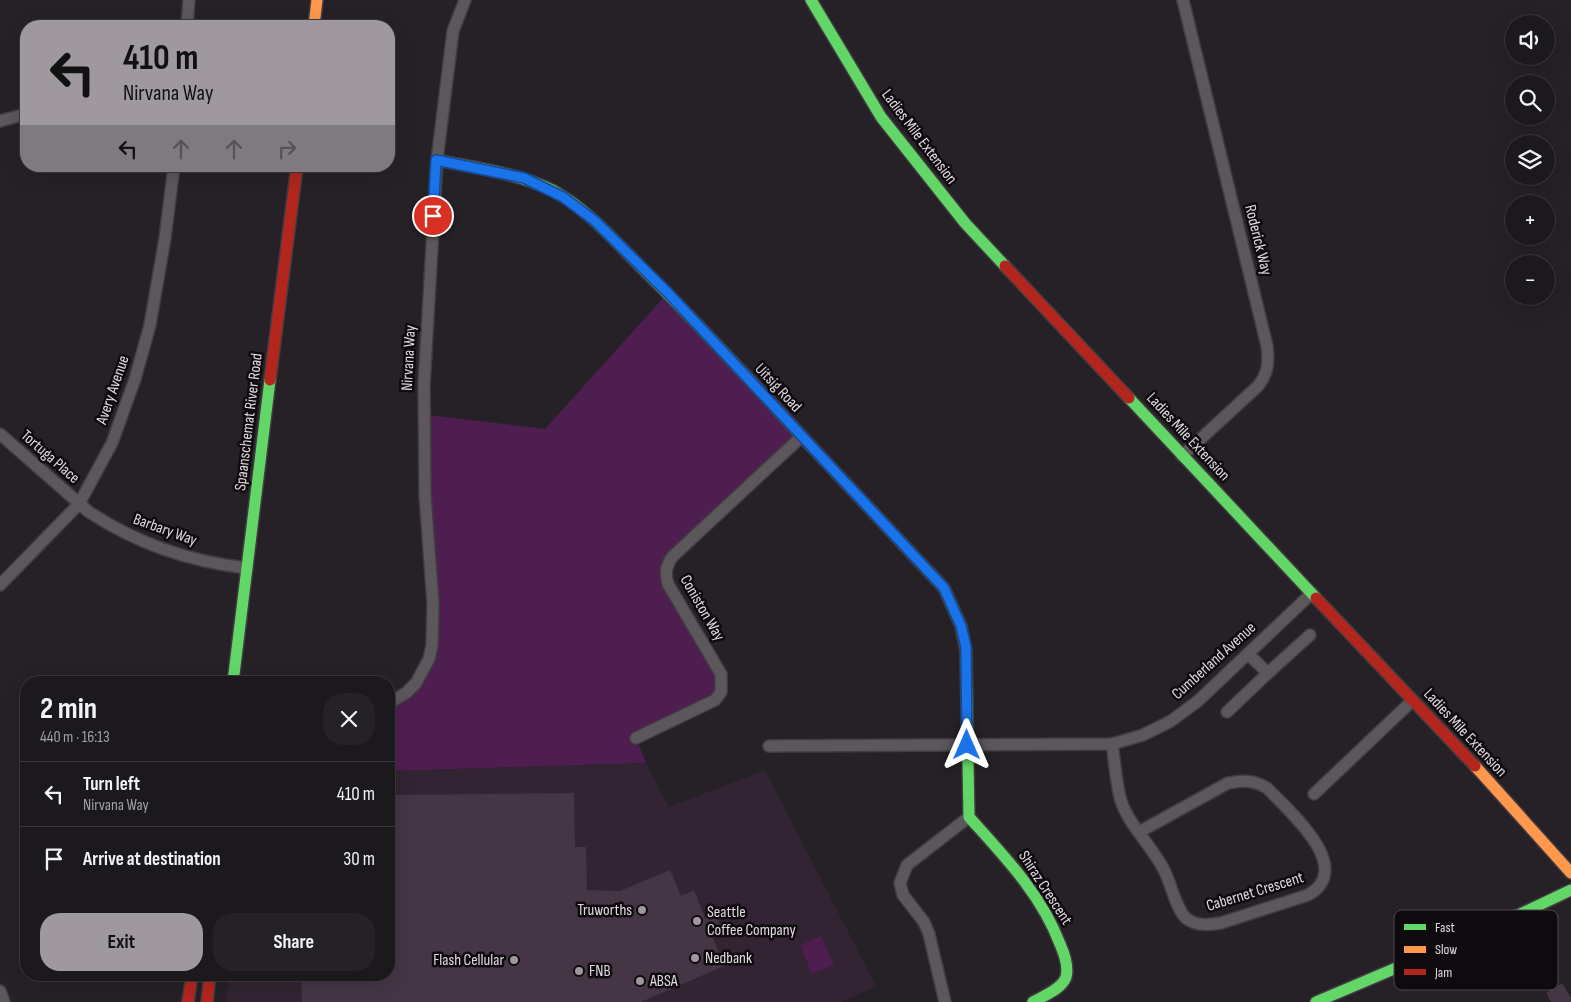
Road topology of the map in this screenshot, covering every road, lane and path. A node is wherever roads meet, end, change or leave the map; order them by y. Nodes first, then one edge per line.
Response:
1 (188, 0) edge
2 (317, 0) edge
3 (465, 0) edge
4 (811, 0) edge
5 (1183, 0) edge
6 (187, 20) edge
7 (315, 20) edge
8 (20, 116) edge
9 (0, 121) edge
10 (436, 160) junction
11 (173, 172) edge
12 (296, 172) edge
13 (0, 434) edge
14 (801, 437) junction
15 (1182, 456) junction
16 (79, 504) junction
17 (247, 568) junction
18 (0, 585) edge
19 (1312, 593) junction
20 (1310, 635) dead end
21 (1248, 654) junction
22 (1268, 673) junction
23 (234, 676) edge
24 (395, 700) edge
25 (1412, 701) junction
26 (1227, 712) dead end
27 (636, 738) dead end
28 (1112, 744) junction
29 (967, 745) junction
30 (769, 746) dead end
31 (1314, 794) dead end
32 (969, 817) junction
33 (1139, 832) junction
34 (1571, 873) edge
35 (1571, 890) edge
36 (1529, 910) edge
37 (1394, 969) edge
38 (191, 981) edge
39 (209, 981) edge
40 (0, 992) edge
41 (4, 1002) edge
42 (188, 1002) edge
43 (207, 1002) edge
44 (945, 1002) edge
45 (1033, 1002) edge
46 (1316, 1002) edge

1 - 6 street
2 - 7 main road
3 - 10 street, Nirvana Way
4 - 15 main road, Ladies Mile Extension
5 - 15 street, Roderick Way
8 - 9 street
10 - 14 main road, Uitsig Road
10 - 24 street, Nirvana Way
11 - 16 street, Avery Avenue
12 - 17 main road, Spaanschemat River Road
13 - 16 street, Tortuga Place
14 - 27 street, Coniston Way
14 - 29 main road, Uitsig Road
15 - 19 main road, Ladies Mile Extension
16 - 17 street, Barbary Way
16 - 18 street, Avery Avenue
17 - 23 main road, Spaanschemat River Road
19 - 21 street, Cumberland Avenue
19 - 25 main road, Ladies Mile Extension
20 - 22 street
21 - 22 street
21 - 28 street, Cumberland Avenue
22 - 26 street
25 - 31 street
25 - 34 main road, Ladies Mile Extension
28 - 29 street, Cumberland Avenue
28 - 33 street, Cabernet Crescent
29 - 30 street, Cumberland Avenue
29 - 32 main road
32 - 44 street
32 - 45 main road, Shiraz Crescent
33 - 33 street, Cabernet Crescent
35 - 36 main road
37 - 46 main road
38 - 42 main road
39 - 43 main road
40 - 41 street

